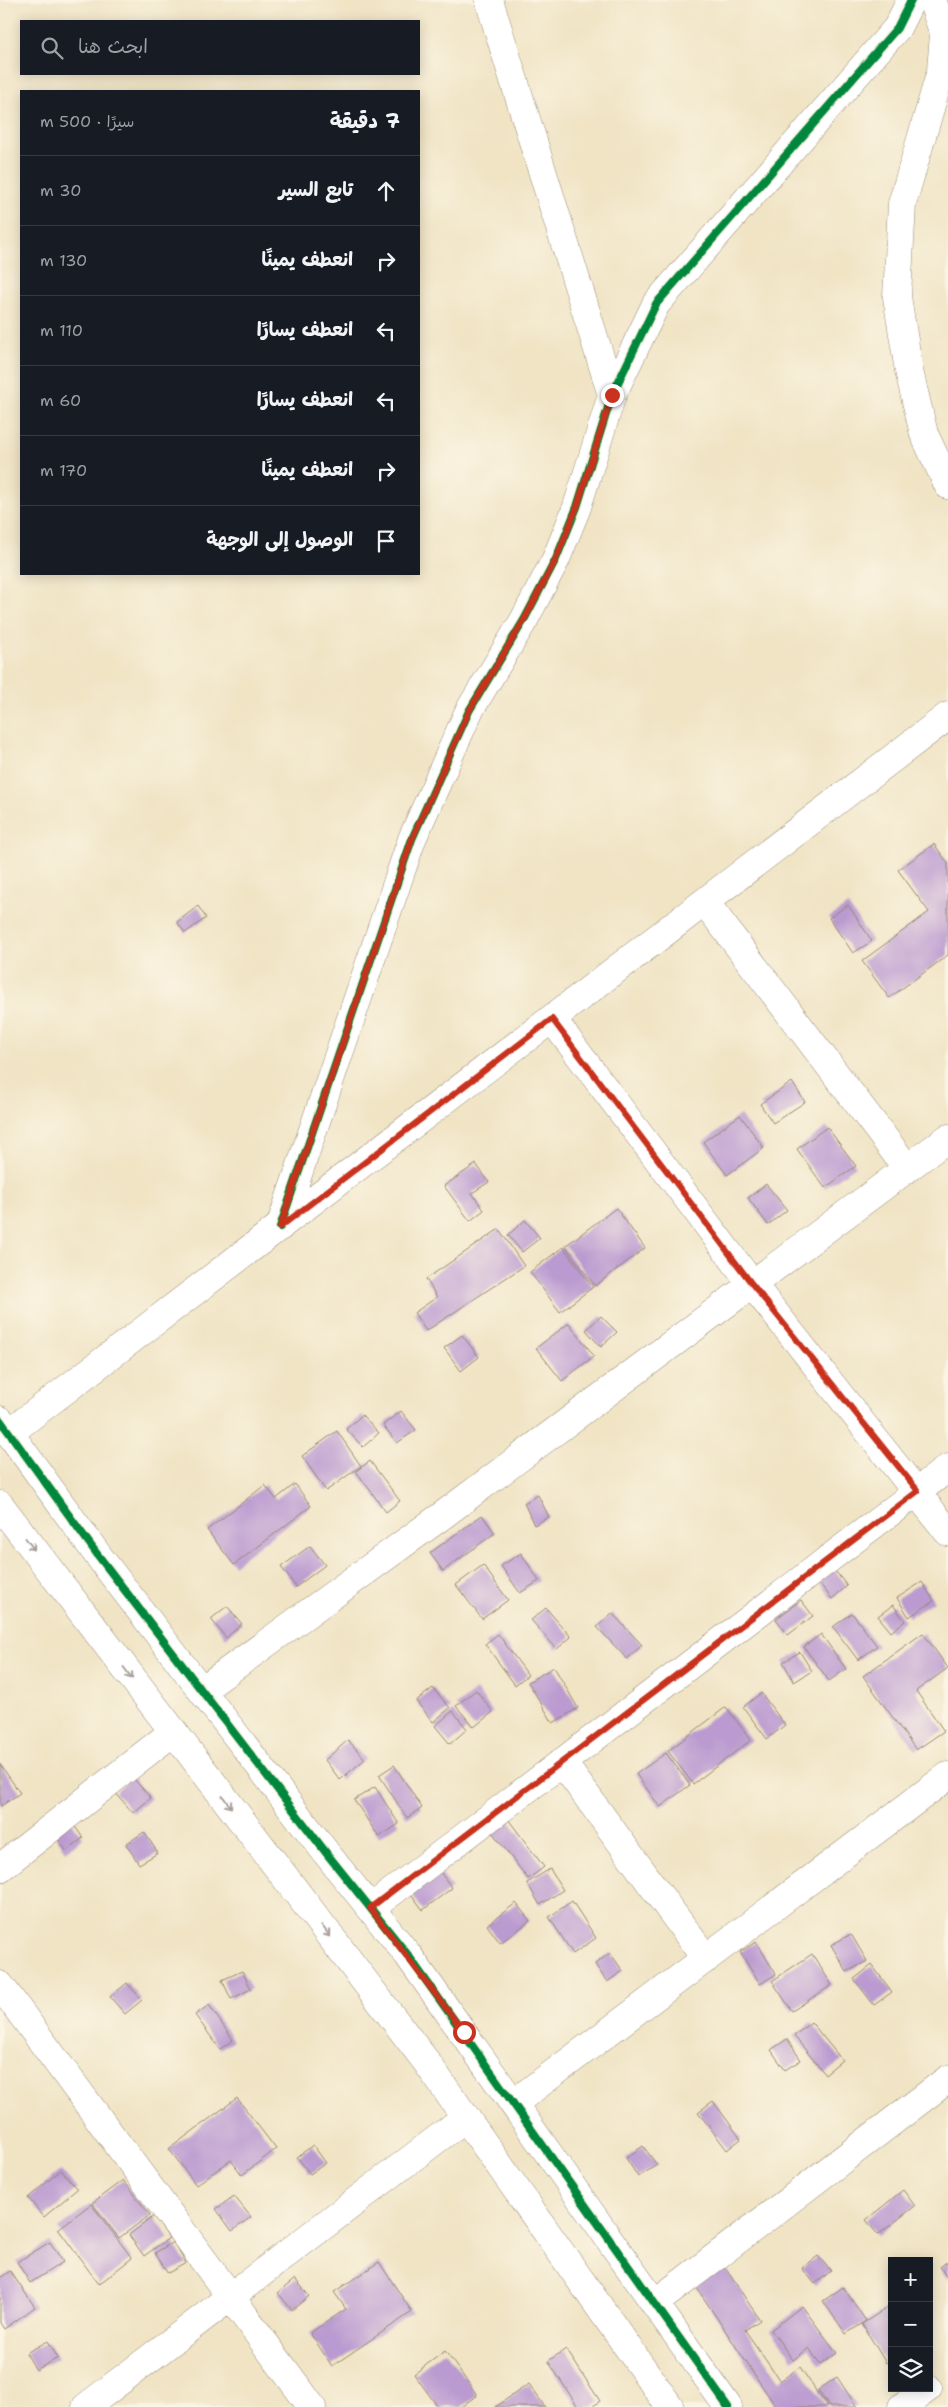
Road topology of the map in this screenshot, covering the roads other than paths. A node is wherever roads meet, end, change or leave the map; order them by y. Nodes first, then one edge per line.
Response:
1 (489, 0) edge
2 (912, 0) edge
3 (932, 0) edge
4 (612, 395) junction
5 (948, 484) edge
6 (948, 716) edge
7 (706, 902) junction
8 (552, 1019) junction
9 (948, 1138) edge
10 (907, 1168) junction
11 (280, 1227) junction
12 (752, 1284) junction
13 (5, 1427) edge
14 (948, 1468) edge
15 (918, 1491) junction
16 (0, 1505) edge
17 (948, 1532) edge
18 (202, 1690) junction
19 (173, 1732) junction
20 (562, 1762) junction
21 (948, 1776) edge
22 (0, 1868) edge
23 (370, 1908) junction
24 (706, 1959) junction
25 (0, 1985) edge
26 (948, 2079) edge
27 (514, 2103) junction
28 (466, 2117) junction
29 (230, 2296) junction
30 (655, 2303) junction
31 (948, 2374) edge
32 (933, 2385) edge
33 (923, 2392) edge
34 (86, 2407) edge
35 (312, 2407) edge
36 (670, 2407) edge
37 (728, 2407) edge
38 (902, 2407) edge

1 - 4 street
2 - 4 street
3 - 5 street
4 - 11 street
6 - 7 street
7 - 8 street
7 - 10 street
8 - 11 street
8 - 12 street
9 - 10 street
10 - 12 street
11 - 13 street
12 - 15 street
12 - 18 street
13 - 18 street
14 - 15 street
15 - 17 street
15 - 20 street
16 -> 19 street
18 - 23 street
19 - 22 street
19 -> 28 street
20 - 23 street
20 - 24 street
21 - 24 street
23 - 27 street
24 - 27 street
25 - 29 street
26 - 30 street
27 - 30 street
28 - 29 street
28 - 36 street
29 - 34 street
29 - 35 street
30 - 37 street
31 - 32 street
33 - 38 street

